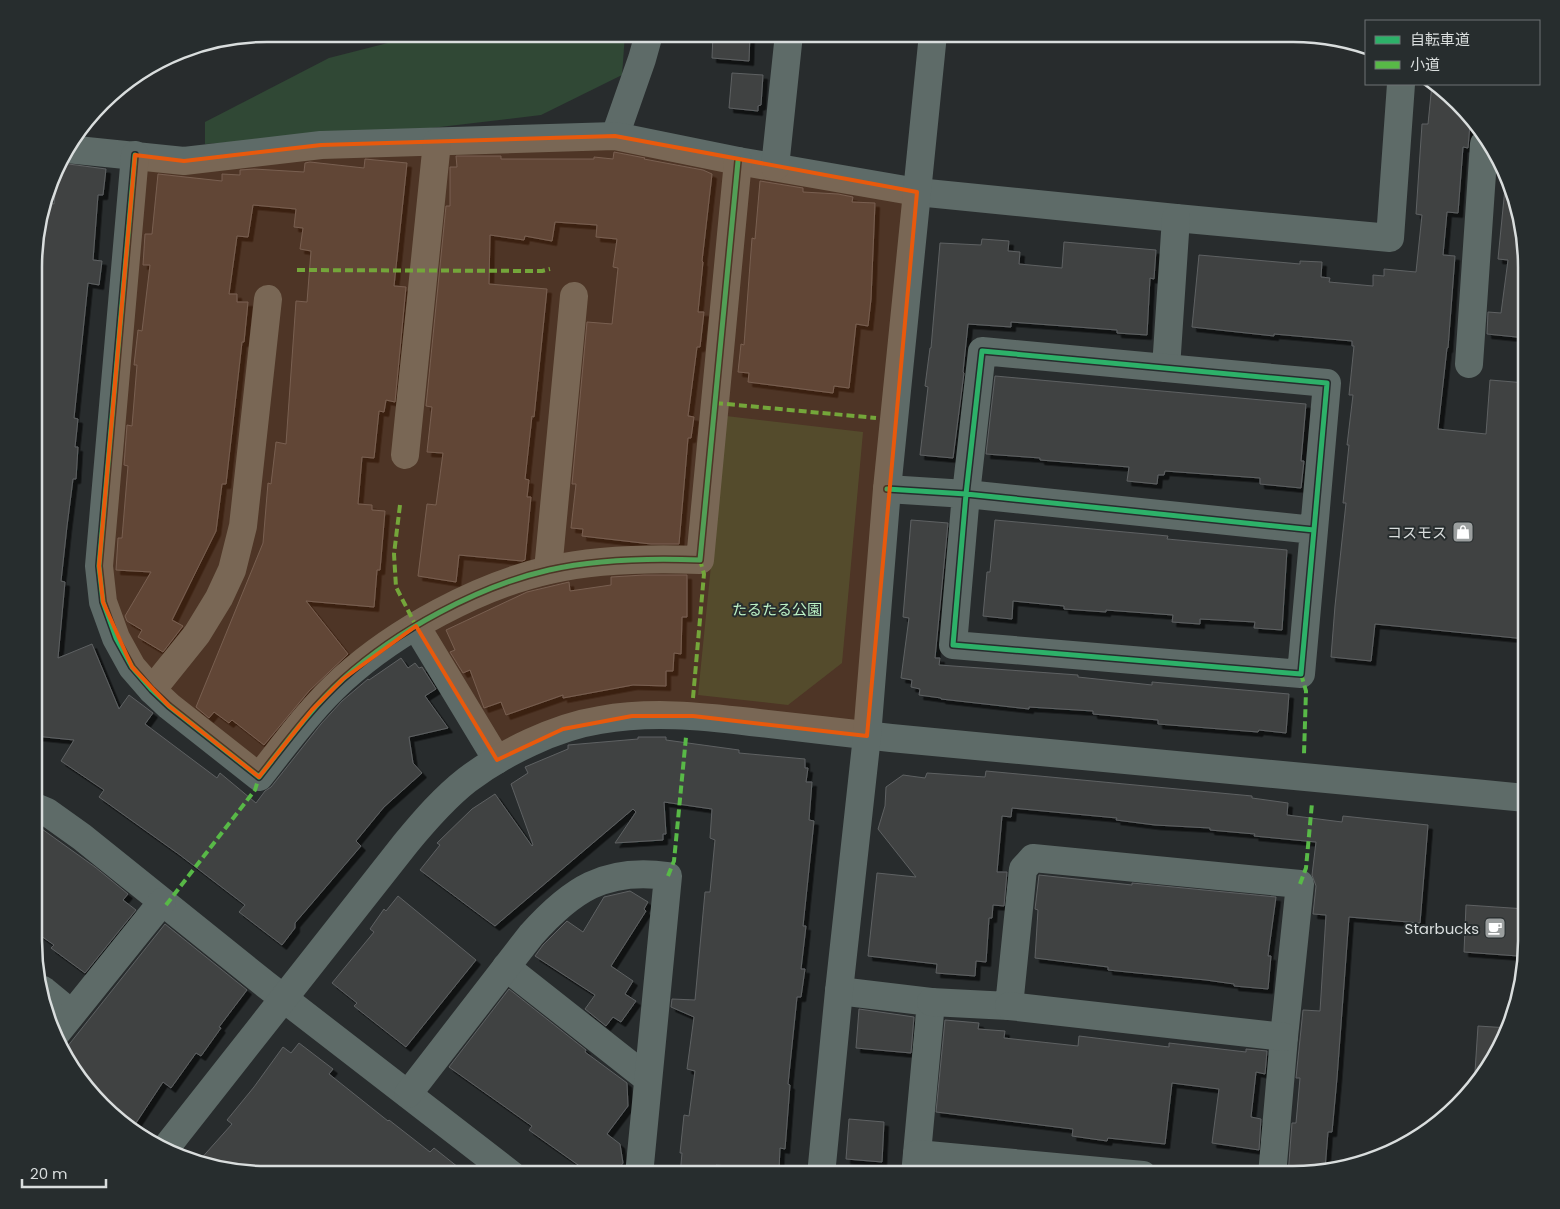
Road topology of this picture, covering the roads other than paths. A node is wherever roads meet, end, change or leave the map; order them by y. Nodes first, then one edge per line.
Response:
1 (647, 42) edge
2 (788, 42) edge
3 (932, 42) edge
4 (1401, 85) edge
5 (615, 136) junction
6 (437, 142) junction
7 (1484, 149) edge
8 (76, 150) edge
9 (135, 155) junction
10 (738, 161) junction
11 (775, 167) junction
12 (917, 192) junction
13 (1176, 218) junction
14 (574, 296) dead end
15 (268, 299) dead end
16 (1469, 364) dead end
17 (1166, 368) junction
18 (405, 454) dead end
19 (887, 489) junction
20 (966, 494) junction
21 (1314, 530) junction
22 (548, 570) junction
23 (416, 626) junction
24 (152, 690) junction
25 (867, 736) junction
26 (497, 760) junction
27 (1518, 797) edge
28 (42, 810) edge
29 (162, 902) junction
30 (506, 967) junction
31 (839, 991) junction
32 (49, 995) edge
33 (284, 999) junction
34 (931, 1002) junction
35 (1009, 1006) junction
36 (71, 1013) junction
37 (60, 1028) edge
38 (1284, 1037) junction
39 (648, 1079) junction
40 (408, 1094) junction
41 (169, 1144) edge
42 (916, 1164) edge
43 (500, 1166) edge
44 (640, 1166) edge
45 (821, 1166) edge
46 (957, 1166) edge
47 (1273, 1166) edge

1 - 5 street
2 - 11 street
3 - 12 street
4 - 13 street
5 - 6 street
5 - 10 street
6 - 9 street
6 - 18 street
7 - 16 street
8 - 9 street
9 - 24 street
10 - 11 street
10 - 22 street
11 - 12 street
12 - 13 street
12 - 19 street
13 - 17 street
14 - 22 street
15 - 24 street
17 - 20 street
17 - 21 street
19 - 20 street
19 - 25 street
20 - 21 street
20 - 21 street
22 - 23 street
23 - 24 street
23 - 26 street
25 - 26 street
25 - 27 street
25 - 31 street
26 - 33 street
28 - 29 street
29 - 33 street
29 - 36 street
30 - 39 street
30 - 39 street
30 - 40 street
31 - 34 street
31 - 45 street
32 - 36 street
33 - 40 street
33 - 41 street
34 - 35 street
34 - 42 street
35 - 38 street
35 - 38 street
36 - 37 street
38 - 47 street
39 - 44 street
40 - 43 street
42 - 46 street

